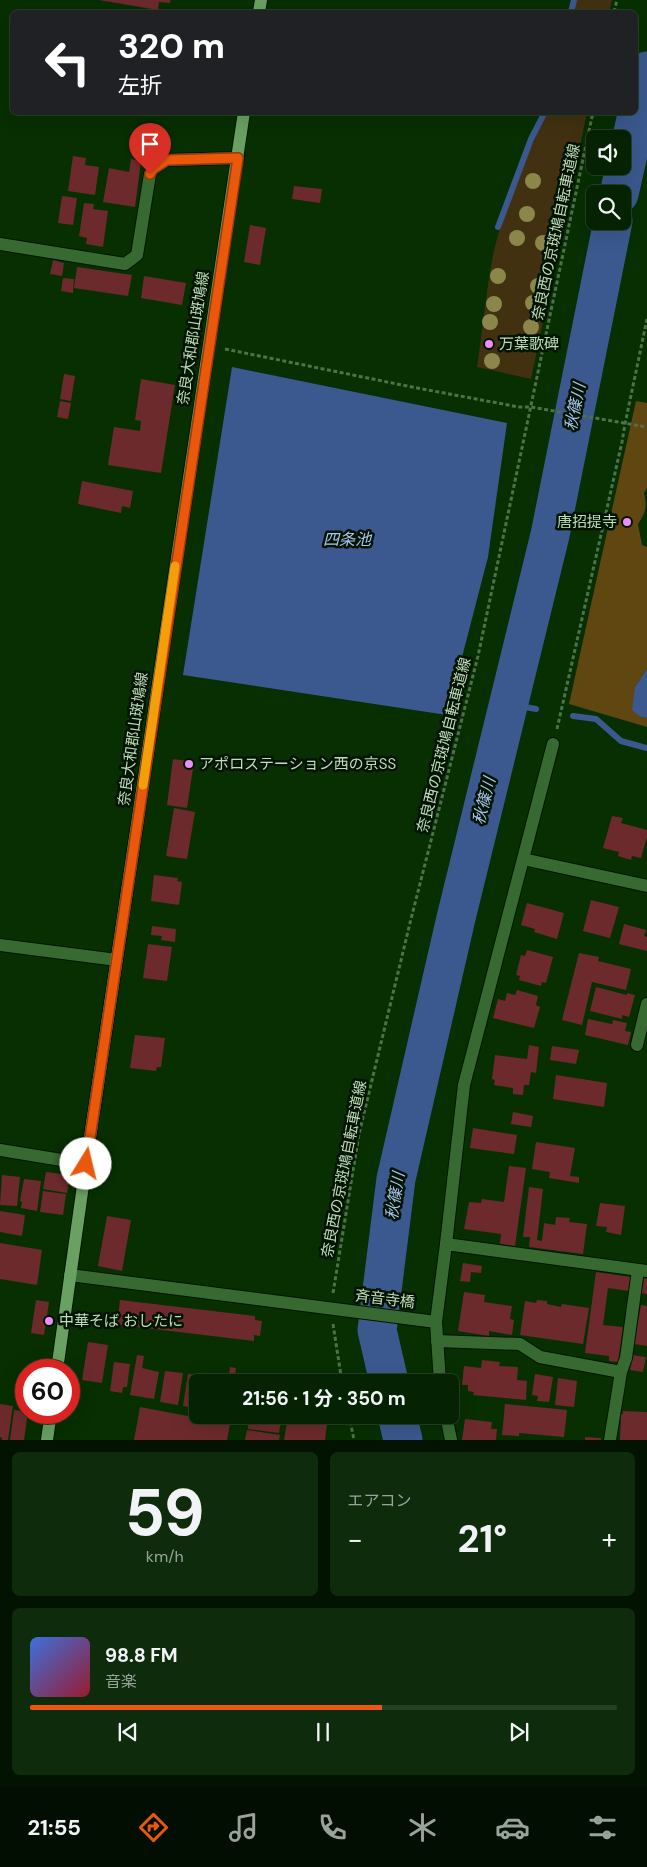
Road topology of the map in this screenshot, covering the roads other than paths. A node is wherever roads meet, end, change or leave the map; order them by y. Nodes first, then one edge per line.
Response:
1 (244, 115) edge
2 (238, 158) junction
3 (0, 244) edge
4 (553, 744) road end
5 (523, 859) junction
6 (647, 886) edge
7 (0, 945) edge
8 (116, 960) junction
9 (647, 1004) edge
10 (637, 1045) dead end
11 (0, 1150) edge
12 (86, 1164) junction
13 (446, 1244) junction
14 (643, 1271) edge
15 (70, 1275) junction
16 (436, 1322) junction
17 (437, 1341) junction
18 (59, 1359) edge
19 (621, 1372) junction
20 (439, 1374) edge
21 (49, 1424) edge
22 (448, 1424) edge
23 (47, 1440) edge
24 (451, 1440) edge
25 (610, 1440) edge

1 - 2 main road, 奈良大和郡山斑鳩線
2 - 3 street
2 - 8 main road, 奈良大和郡山斑鳩線
4 - 5 street
5 - 6 street
5 - 13 street
7 - 8 street
8 - 12 main road, 奈良大和郡山斑鳩線
9 - 10 street
11 - 12 street
12 - 15 main road, 奈良大和郡山斑鳩線
13 - 14 street
13 - 16 street
14 - 19 street
15 - 16 street, 斉音寺橋
15 - 18 main road, 奈良大和郡山斑鳩線
16 - 17 street
17 - 19 street
17 - 20 street
19 - 25 street
21 - 23 main road
22 - 24 street

